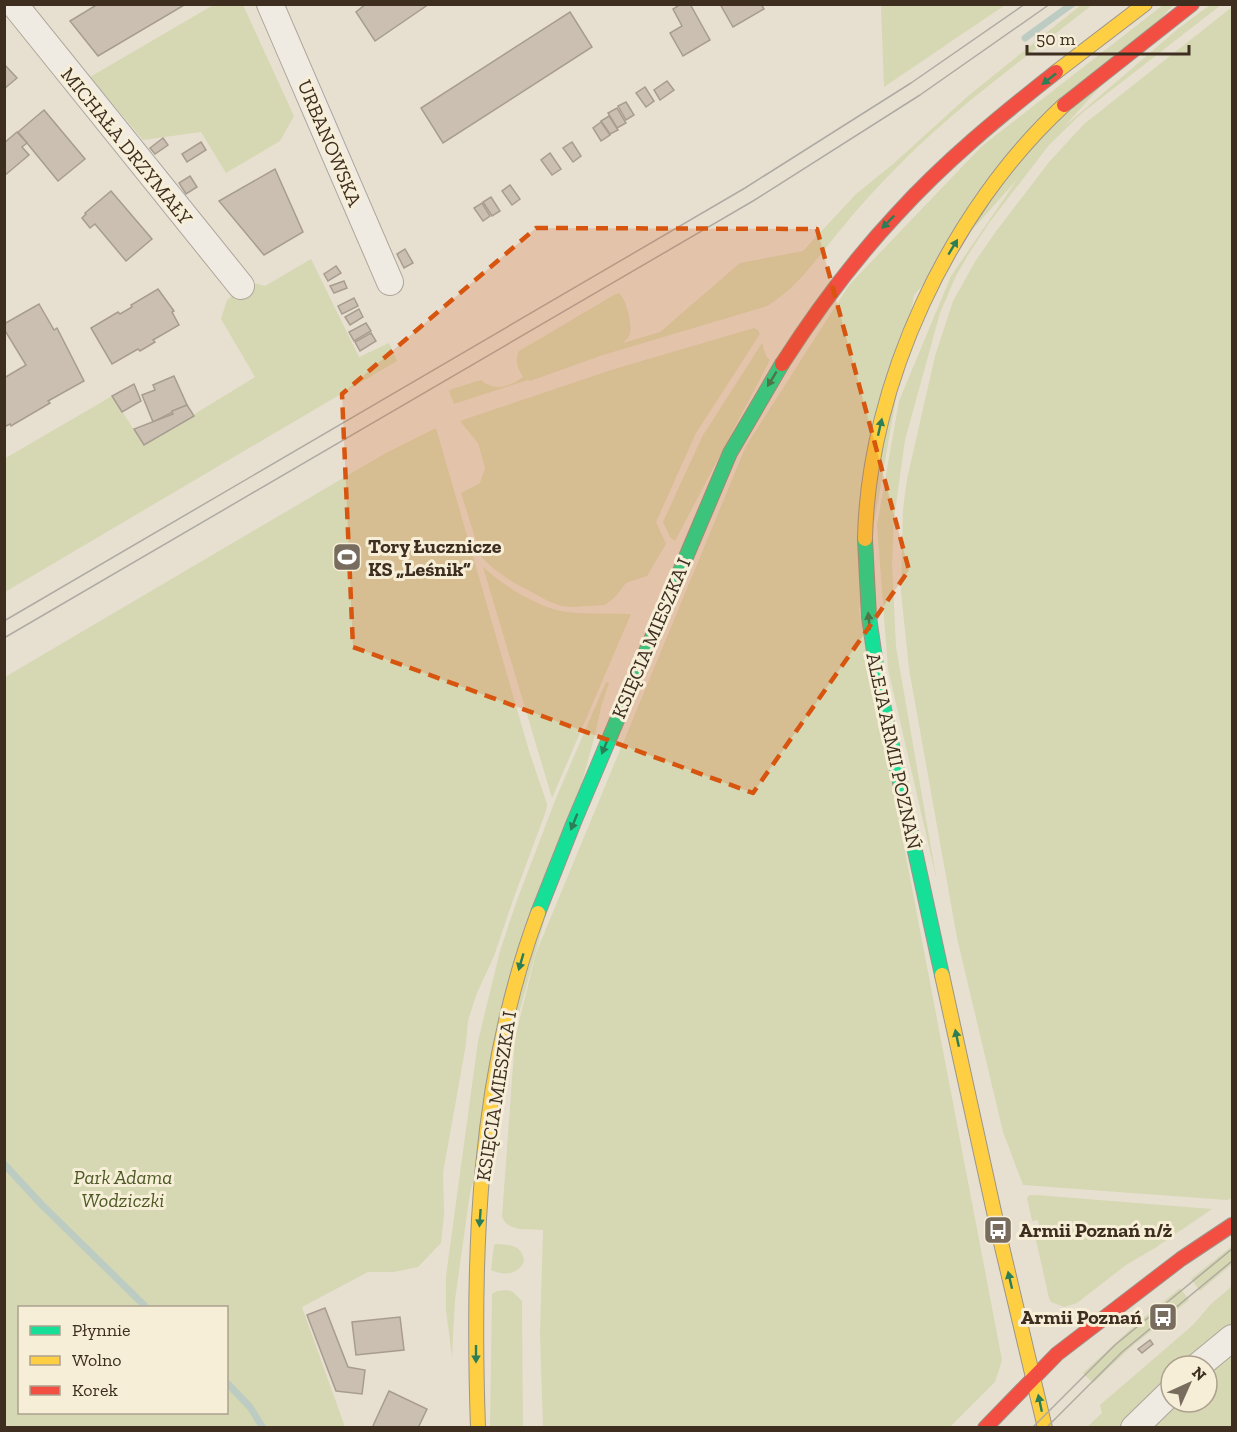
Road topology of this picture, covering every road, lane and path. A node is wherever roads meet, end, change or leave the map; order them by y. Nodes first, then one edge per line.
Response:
1 (14, 4) edge
2 (270, 4) edge
3 (1145, 4) edge
4 (1192, 4) edge
5 (390, 282) dead end
6 (241, 286) dead end
7 (1230, 1226) edge
8 (1233, 1338) edge
9 (1213, 1354) edge
10 (1035, 1378) junction
11 (1159, 1404) edge
12 (478, 1428) edge
13 (985, 1428) edge
14 (1046, 1428) edge
15 (1134, 1428) edge

1 - 6 street, MICHAŁA DRZYMAŁY
2 - 5 street, URBANOWSKA
3 -> 12 street, KSIĘCIA MIESZKA I
10 -> 4 street, ALEJA ARMII POZNAŃ
7 - 10 street
8 - 9 street
10 - 13 street
14 -> 10 street, ALEJA ARMII POZNAŃ
11 - 15 street

